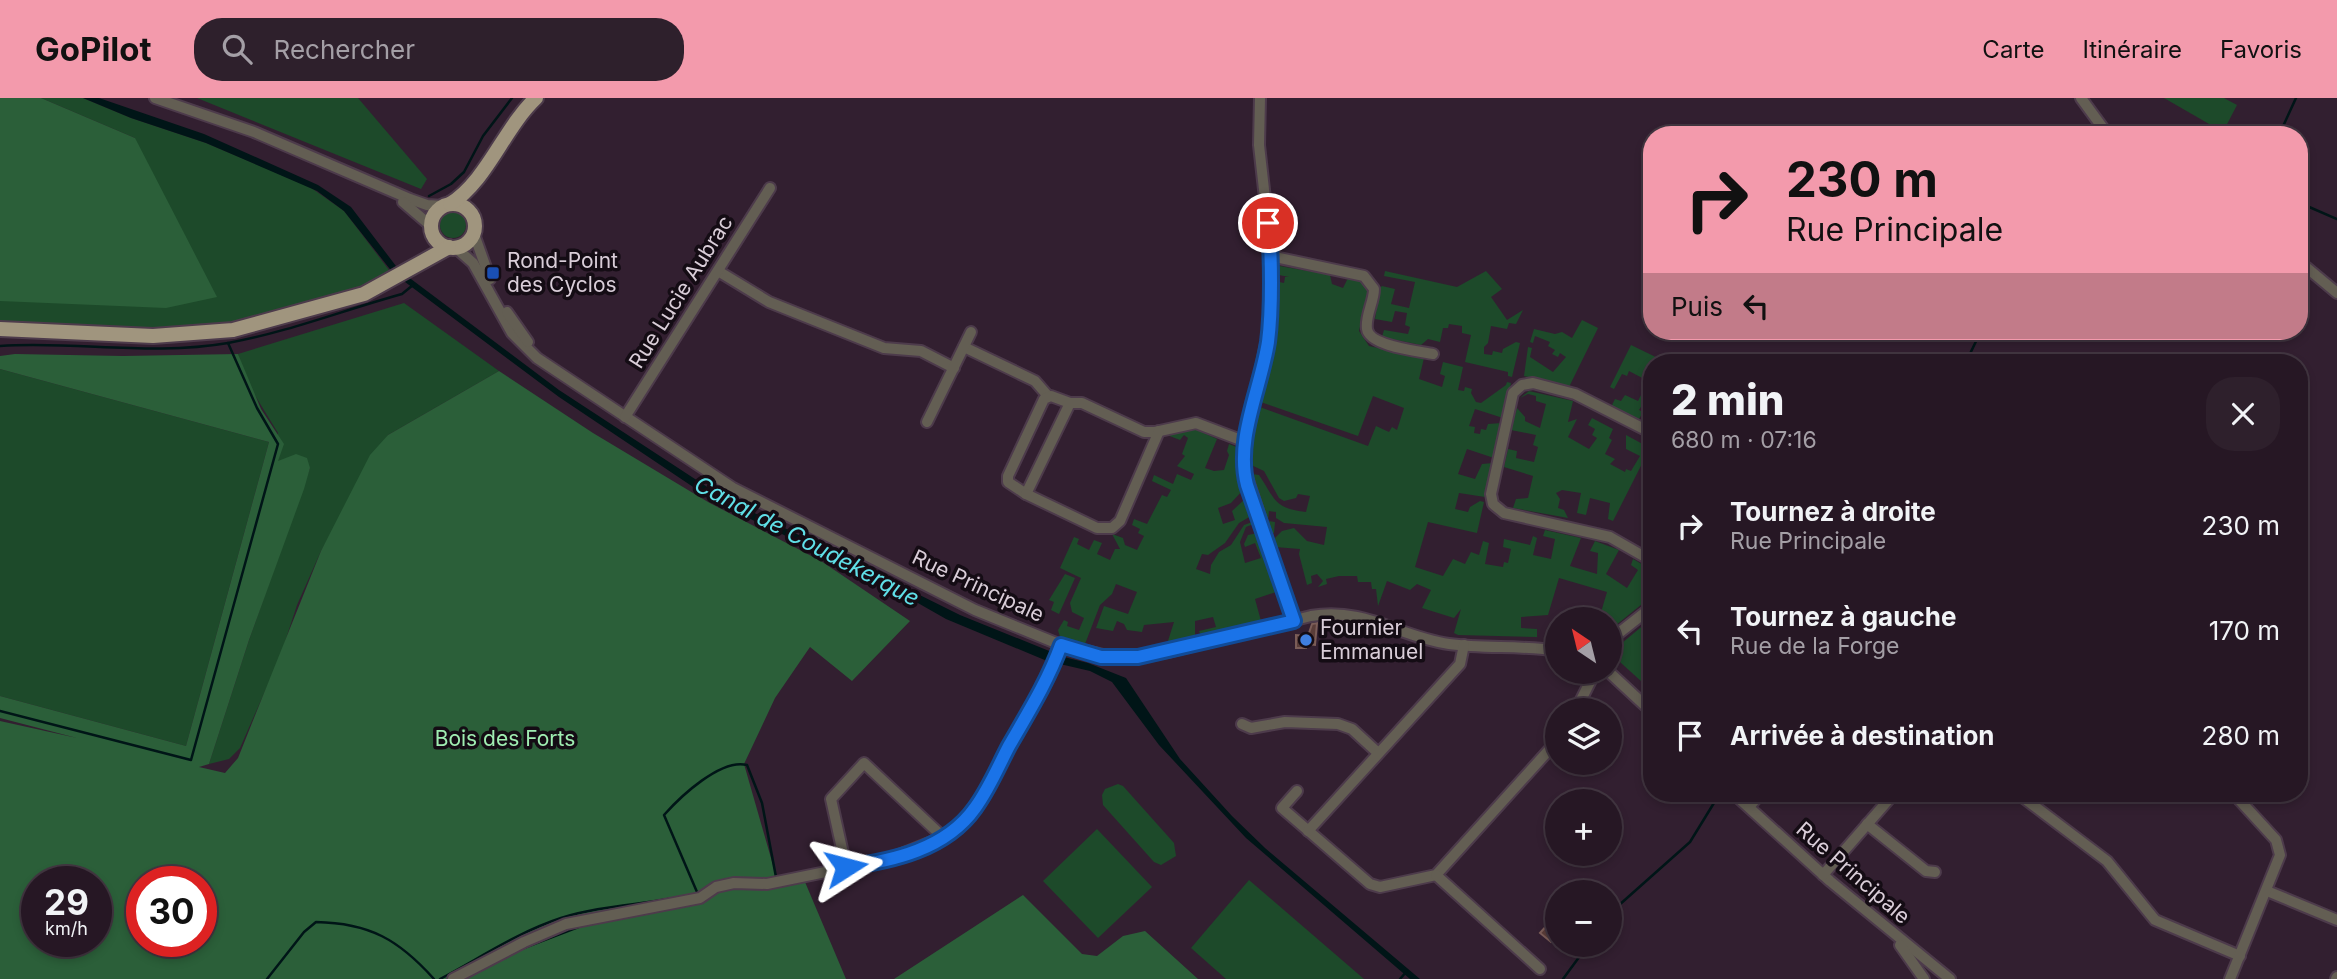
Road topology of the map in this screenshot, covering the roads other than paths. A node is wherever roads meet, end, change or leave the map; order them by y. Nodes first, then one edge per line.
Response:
1 (155, 98) edge
2 (536, 98) edge
3 (1260, 98) edge
4 (2081, 98) edge
5 (2101, 126) edge
6 (493, 153) junction
7 (379, 187) junction
8 (770, 188) dead end
9 (447, 205) junction
10 (473, 215) junction
11 (432, 229) junction
12 (474, 234) junction
13 (453, 247) junction
14 (1270, 256) junction
15 (2308, 269) edge
16 (408, 270) junction
17 (718, 271) junction
18 (2337, 293) edge
19 (0, 329) edge
20 (971, 332) dead end
21 (964, 347) junction
22 (1433, 354) dead end
23 (552, 366) junction
24 (954, 368) junction
25 (1048, 396) junction
26 (1069, 403) junction
27 (625, 417) junction
28 (927, 422) dead end
29 (1643, 428) edge
30 (1159, 431) junction
31 (1246, 442) junction
32 (1026, 494) junction
33 (1643, 556) edge
34 (1643, 614) edge
35 (1294, 621) junction
36 (1622, 631) edge
37 (1464, 645) junction
38 (1060, 648) junction
39 (1545, 649) edge
40 (1622, 684) edge
41 (1643, 704) edge
42 (1242, 724) dead end
43 (1377, 752) junction
44 (1545, 754) edge
45 (1297, 790) dead end
46 (1743, 802) edge
47 (1753, 802) edge
48 (1887, 802) edge
49 (2030, 802) edge
50 (2242, 802) edge
51 (1749, 807) junction
52 (1867, 824) junction
53 (1308, 831) junction
54 (944, 838) junction
55 (846, 867) junction
56 (1935, 872) dead end
57 (1436, 875) junction
58 (1824, 875) junction
59 (2267, 891) junction
60 (2337, 920) edge
61 (1885, 926) junction
62 (2240, 956) junction
63 (1540, 969) dead end
64 (1943, 975) edge
65 (453, 979) edge
66 (1926, 979) edge
67 (2230, 979) edge

1 - 7 street
2 - 6 main road
3 - 14 street
4 - 5 street
6 - 9 main road
6 - 10 main road
7 - 9 street
7 - 11 street
8 - 17 street, Rue Lucie Aubrac
9 - 10 main road
9 - 11 main road
10 - 12 main road
11 - 13 main road
11 - 16 main road
12 - 13 main road
12 - 23 street, Rue Principale
13 - 16 main road
13 - 23 street, Rue Principale
14 - 22 street
14 - 31 street
15 - 18 street
16 - 19 main road
17 - 24 street
17 - 27 street, Rue Lucie Aubrac
20 - 21 street
21 - 24 street
21 - 25 street
23 - 27 street, Rue Principale
24 - 28 street
25 - 26 street
25 - 32 street
26 - 30 street
26 - 32 street
27 - 38 street, Rue Principale
29 - 33 street
30 - 31 street
30 - 32 street
31 - 35 street
34 - 36 street
35 - 37 street, Rue Principale
35 - 38 street, Rue Principale
37 - 39 street, Rue Principale
37 - 43 street
38 - 54 street
40 - 41 street
42 - 43 street
43 - 53 street
44 - 57 street
45 - 53 street
46 - 51 street, Rue Principale
47 - 51 street
48 - 52 street
49 - 62 street
50 - 59 street
51 - 58 street, Rue Principale
52 - 56 street
52 - 58 street
53 - 57 street
54 - 55 street
54 - 55 street
55 - 65 street
57 - 63 street
58 - 61 street, Rue Principale
59 - 60 street
59 - 62 street
61 - 64 street, Rue Principale
61 - 66 street
62 - 67 street
64 - 66 street

